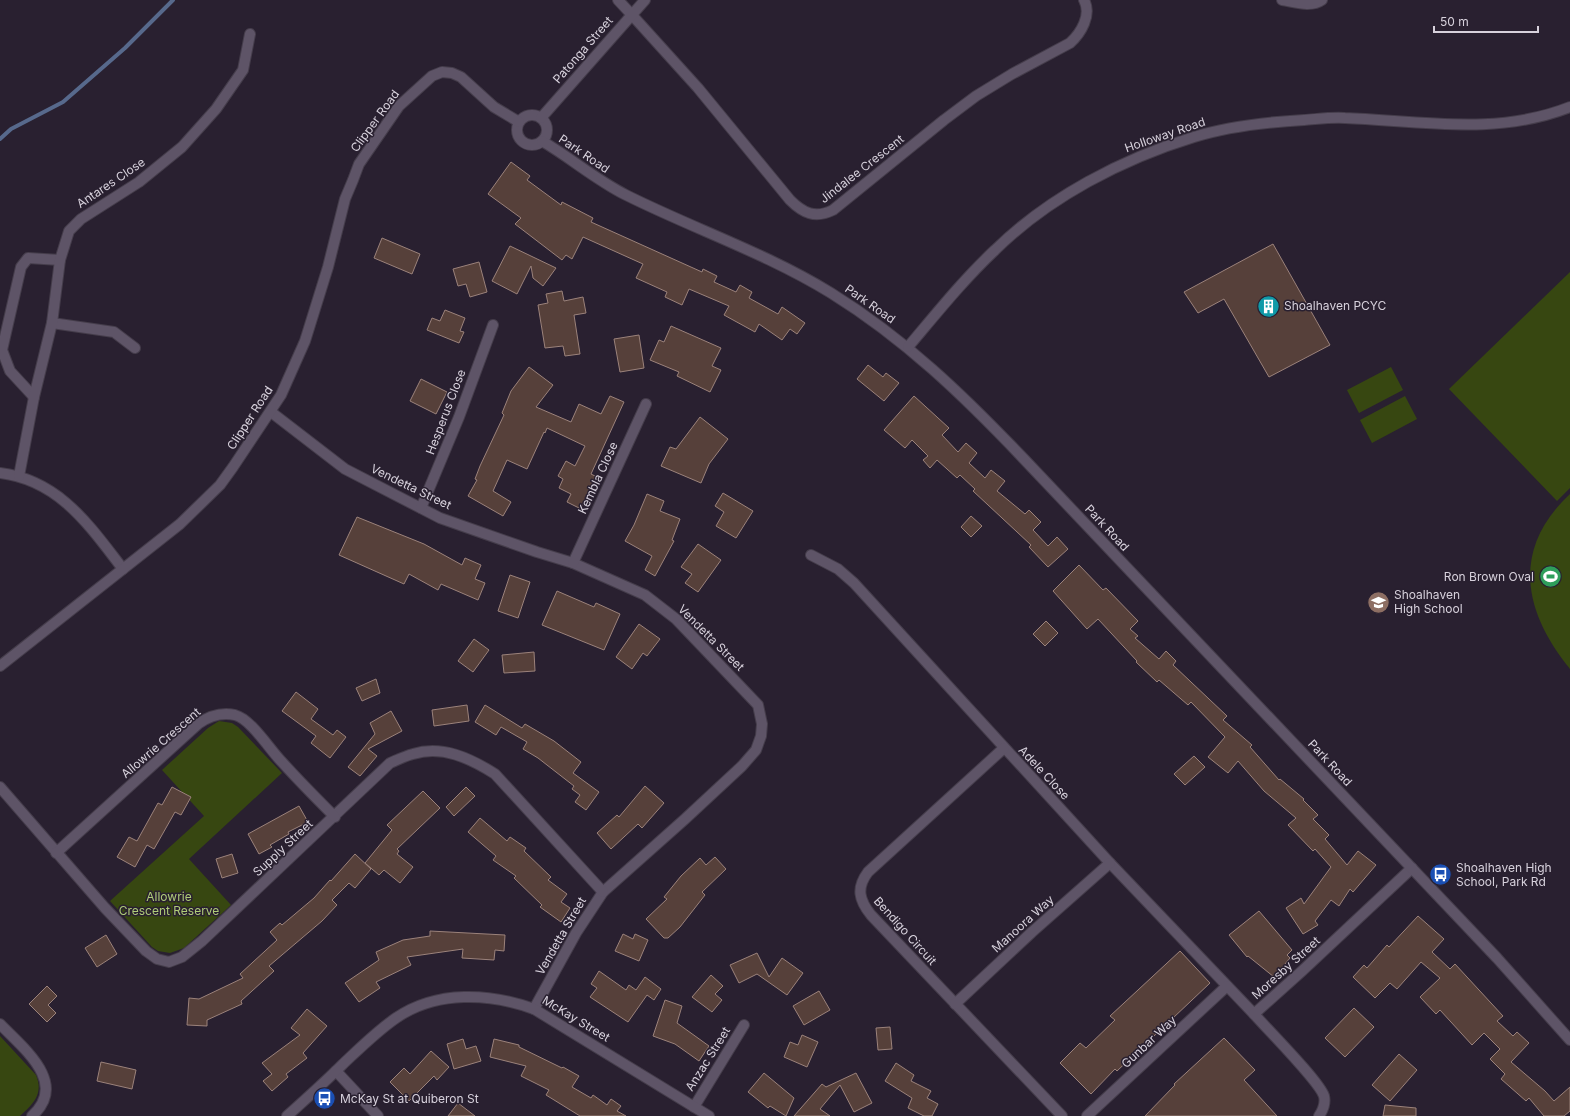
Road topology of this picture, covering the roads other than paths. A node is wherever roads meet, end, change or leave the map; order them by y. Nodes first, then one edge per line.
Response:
1 (618, 0) edge
2 (645, 0) edge
3 (1084, 0) edge
4 (1282, 0) edge
5 (1322, 0) edge
6 (632, 15) junction
7 (250, 34) dead end
8 (1570, 107) edge
9 (541, 118) junction
10 (519, 122) junction
11 (542, 141) junction
12 (60, 260) junction
13 (52, 323) junction
14 (493, 325) dead end
15 (908, 347) junction
16 (135, 348) dead end
17 (34, 397) junction
18 (646, 404) dead end
19 (272, 412) junction
20 (0, 473) edge
21 (19, 476) junction
22 (421, 508) junction
23 (811, 555) dead end
24 (574, 563) junction
25 (123, 569) junction
26 (0, 666) edge
27 (1004, 748) junction
28 (0, 786) edge
29 (335, 817) junction
30 (56, 853) junction
31 (1110, 863) junction
32 (1412, 868) junction
33 (603, 892) junction
34 (1228, 986) junction
35 (955, 1004) junction
36 (534, 1009) junction
37 (1254, 1014) junction
38 (0, 1024) edge
39 (744, 1025) dead end
40 (1570, 1040) edge
41 (336, 1071) junction
42 (694, 1107) junction
43 (32, 1116) edge
44 (287, 1116) edge
45 (378, 1116) edge
46 (709, 1116) edge
47 (1062, 1116) edge
48 (1087, 1116) edge
49 (1319, 1116) edge

1 - 6 street, Jindalee Crescent
2 - 6 street, Patonga Street
3 - 6 street, Jindalee Crescent
4 - 5 street
6 - 9 street, Patonga Street
7 - 12 street, Antares Close
8 - 15 street, Holloway Road
9 - 10 street
9 - 11 street
10 - 11 street
10 - 19 street, Clipper Road
11 - 15 street, Park Road
12 - 13 street, Antares Close
12 - 17 street
13 - 16 street
13 - 17 street, Antares Close
14 - 22 street, Hesperus Close
15 - 32 street, Park Road
17 - 21 street, Antares Close
18 - 24 street, Kembla Close
19 - 22 street, Vendetta Street
19 - 25 street, Clipper Road
20 - 21 street
21 - 25 street
22 - 24 street, Vendetta Street
23 - 27 street, Adele Close
24 - 33 street, Vendetta Street
25 - 26 street, Clipper Road
27 - 31 street, Adele Close
27 - 35 street, Bendigo Circuit
28 - 30 street, Supply Street
29 - 30 street, Allowrie Crescent
29 - 30 street, Supply Street
29 - 33 street, Supply Street
31 - 34 street, Adele Close
31 - 35 street, Manoora Way
32 - 37 street, Moresby Street
32 - 40 street, Park Road
33 - 36 street, Vendetta Street
34 - 37 street, Adele Close
34 - 48 street, Gunbar Way
35 - 47 street, Bendigo Circuit
36 - 41 street, McKay Street
36 - 42 street, McKay Street
37 - 49 street, Moresby Street
38 - 43 street
39 - 42 street, Anzac Street
41 - 44 street, McKay Street
41 - 45 street
42 - 46 street, McKay Street

